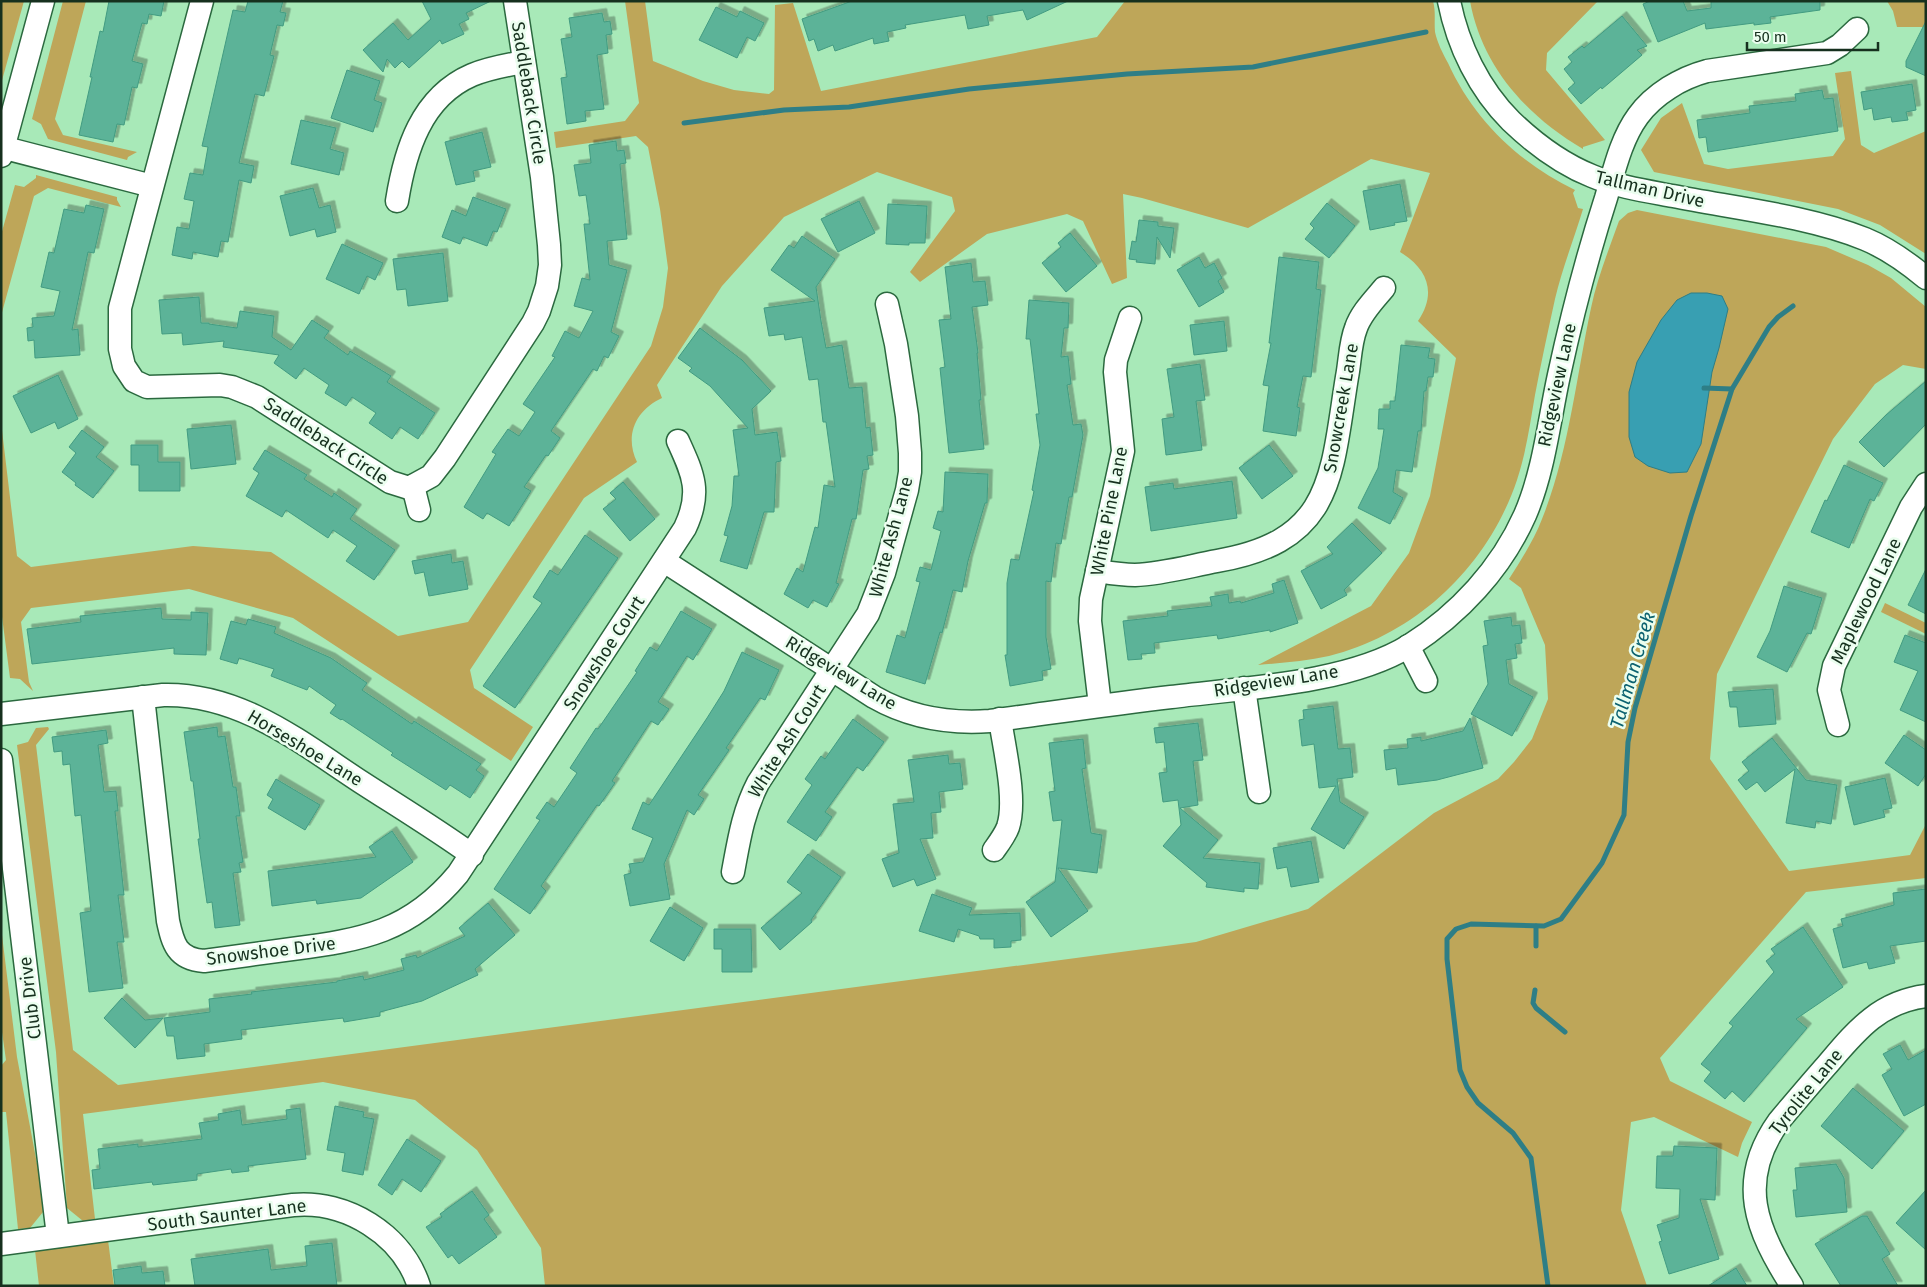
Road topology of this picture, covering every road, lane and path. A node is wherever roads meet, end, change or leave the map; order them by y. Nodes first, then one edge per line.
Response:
1 (43, 1) edge
2 (202, 1) edge
3 (515, 1) edge
4 (1450, 1) edge
5 (1857, 29) dead end
6 (524, 62) junction
7 (2, 150) edge
8 (1610, 183) junction
9 (152, 186) junction
10 (397, 201) dead end
11 (1926, 278) edge
12 (1384, 288) dead end
13 (887, 304) dead end
14 (1130, 318) dead end
15 (678, 441) dead end
16 (1926, 484) edge
17 (413, 486) junction
18 (419, 510) dead end
19 (664, 561) junction
20 (1097, 571) junction
21 (1408, 646) junction
22 (832, 670) junction
23 (1426, 681) dead end
24 (1244, 688) junction
25 (143, 697) junction
26 (1100, 705) junction
27 (1, 714) edge
28 (1000, 719) junction
29 (1838, 725) dead end
30 (1, 760) edge
31 (1259, 792) dead end
32 (994, 850) dead end
33 (472, 855) junction
34 (733, 872) dead end
35 (1926, 996) edge
36 (58, 1236) junction
37 (1, 1244) edge
38 (419, 1286) edge
39 (1792, 1286) edge

1 - 7 street
2 - 9 street, Saddleback Circle
3 - 6 street, Saddleback Circle
4 - 8 street, Tallman Drive
5 - 8 street, Ridgeview Lane
6 - 10 street
6 - 17 street, Saddleback Circle
7 - 9 street
8 - 11 street, Tallman Drive
8 - 21 street, Ridgeview Lane
9 - 17 street, Saddleback Circle
12 - 20 street, Snowcreek Lane
13 - 22 street, White Ash Lane
14 - 20 street, White Pine Lane
15 - 19 street, Snowshoe Court
16 - 29 street, Maplewood Lane
17 - 18 street
19 - 22 street, Ridgeview Lane
19 - 33 street, Snowshoe Court
20 - 26 street, White Pine Lane
21 - 23 street
21 - 24 street, Ridgeview Lane
22 - 28 street, Ridgeview Lane
22 - 34 street, White Ash Court
24 - 26 street, Ridgeview Lane
24 - 31 street
25 - 27 street, Horseshoe Lane
25 - 33 street, Horseshoe Lane
25 - 33 street, Snowshoe Drive
26 - 28 street, Ridgeview Lane
28 - 32 street
30 - 36 street, Club Drive
35 - 39 street, Tyrolite Lane
36 - 37 street, South Saunter Lane
36 - 38 street, South Saunter Lane

